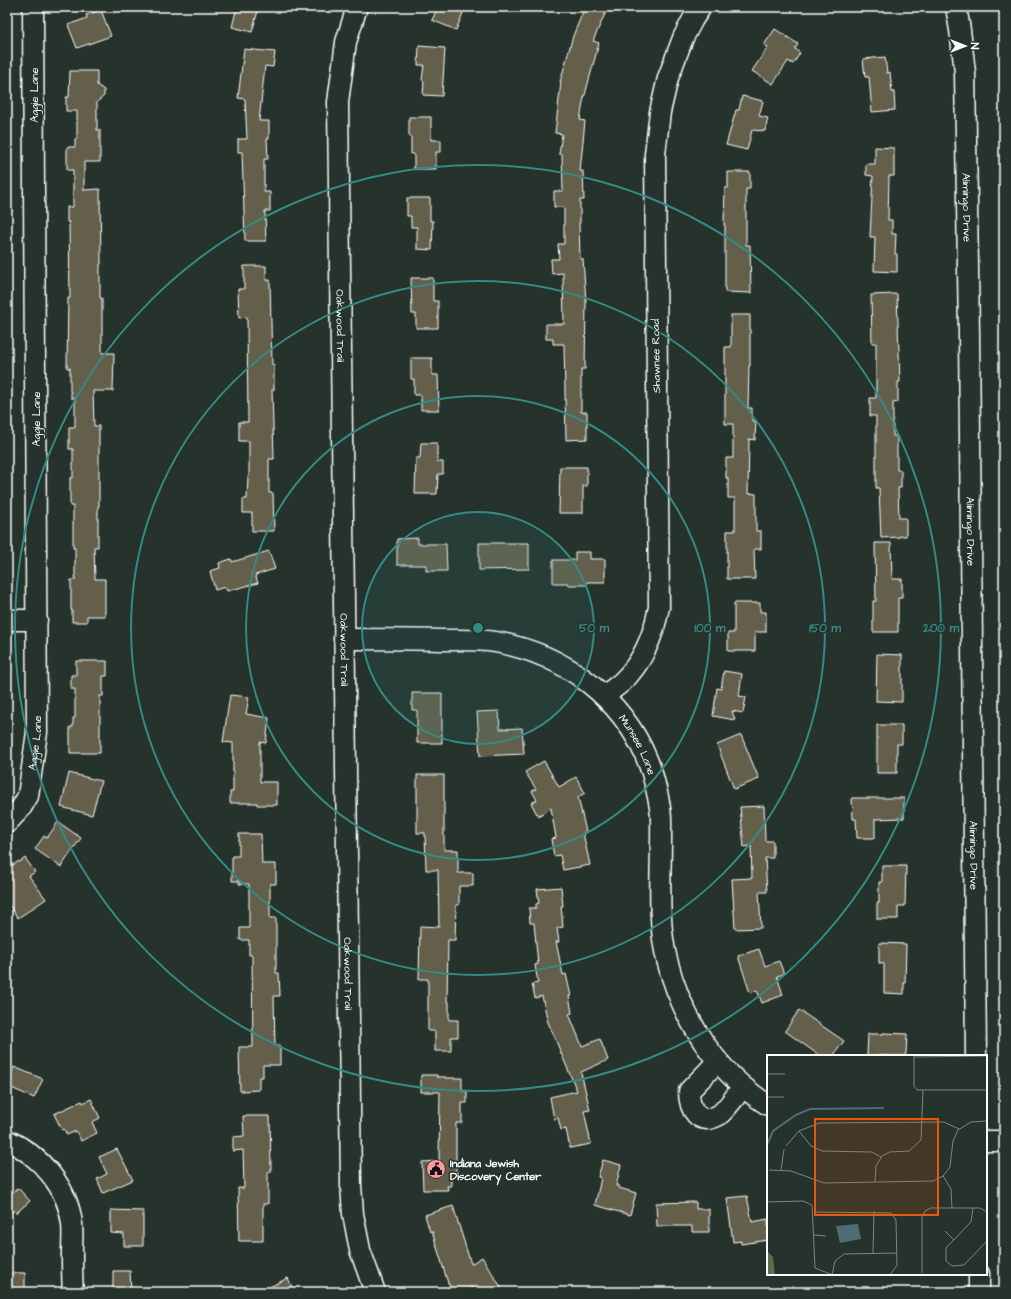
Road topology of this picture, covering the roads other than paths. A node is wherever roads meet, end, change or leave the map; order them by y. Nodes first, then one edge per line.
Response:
1 (33, 7) edge
2 (357, 7) edge
3 (701, 7) edge
4 (956, 7) edge
5 (7, 620) edge
6 (37, 620) junction
7 (344, 639) junction
8 (604, 696) junction
9 (7, 823) edge
10 (976, 1055) edge
11 (718, 1061) junction
12 (743, 1087) junction
13 (767, 1104) edge
14 (7, 1140) edge
15 (987, 1141) edge
16 (1004, 1141) edge
17 (979, 1275) edge
18 (73, 1292) edge
19 (375, 1292) edge
20 (979, 1292) edge

1 - 6 street, Aggie Lane
2 - 7 street, Oakwood Trail
3 - 8 street, Shawnee Road
4 - 10 street, Alimingo Drive
5 - 6 street
6 - 9 street, Aggie Lane
7 - 8 street, Munsee Lane
7 - 19 street, Oakwood Trail
8 - 11 street, Munsee Lane
11 - 12 street, Munsee Lane
11 - 12 street
12 - 13 street, Munsee Lane
14 - 18 street
15 - 16 street
17 - 20 street

